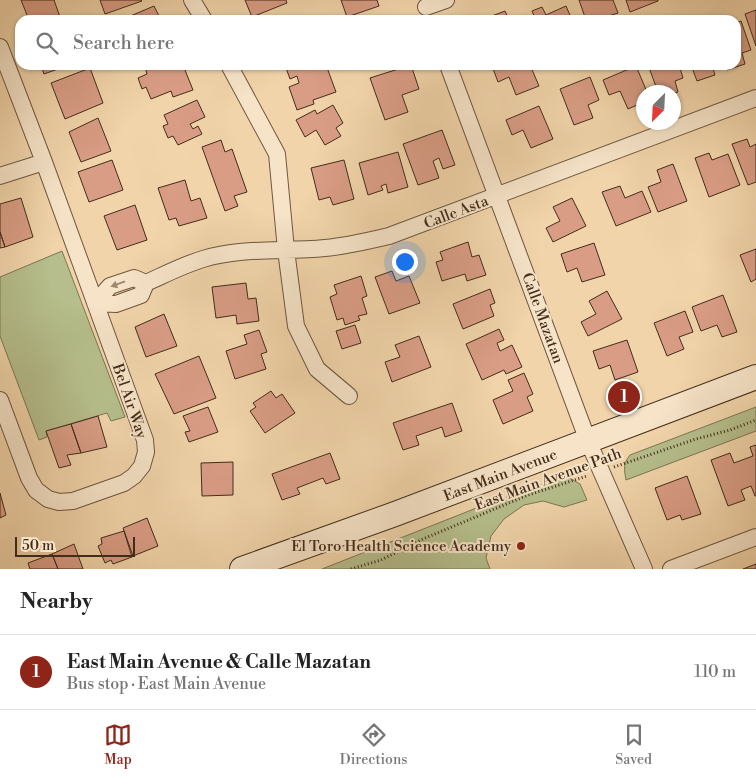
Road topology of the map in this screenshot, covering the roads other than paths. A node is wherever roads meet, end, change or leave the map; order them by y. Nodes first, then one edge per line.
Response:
1 (192, 0) edge
2 (446, 0) edge
3 (427, 9) edge
4 (201, 15) edge
5 (0, 47) edge
6 (232, 70) edge
7 (450, 70) edge
8 (756, 98) edge
9 (44, 162) junction
10 (0, 176) edge
11 (497, 196) junction
12 (286, 250) junction
13 (95, 303) junction
14 (756, 377) edge
15 (349, 396) dead end
16 (0, 400) edge
17 (588, 442) junction
18 (756, 537) edge
19 (242, 569) edge
20 (644, 569) edge
21 (671, 569) edge

1 - 4 street
2 - 3 street
5 - 9 street, Bel Air Way
6 - 12 street
7 - 11 street, Calle Mazatan
8 - 11 street, Calle Asta
9 - 10 street
9 - 13 street, Bel Air Way
11 - 12 street, Calle Asta
11 - 17 street, Calle Mazatan
12 - 13 street, Calle Asta
12 - 15 street
13 - 16 street, Bel Air Way
14 - 17 main road, East Main Avenue
17 - 19 main road, East Main Avenue
17 - 20 street, Calle Mazatan
18 - 21 street

